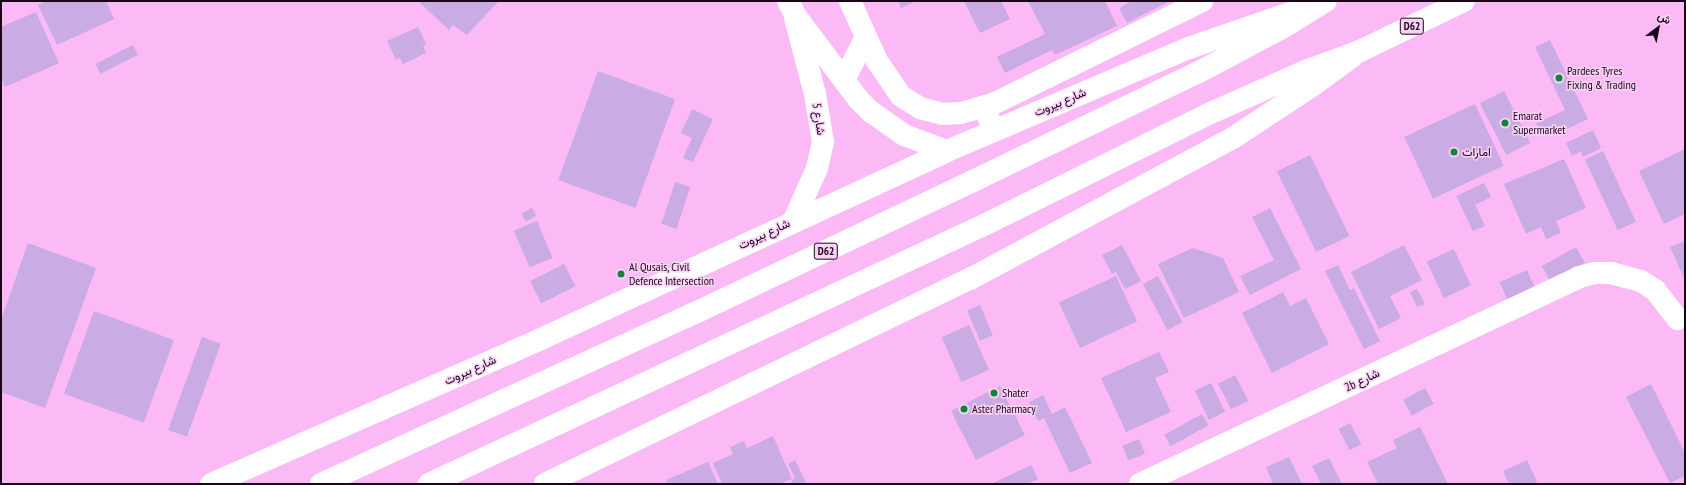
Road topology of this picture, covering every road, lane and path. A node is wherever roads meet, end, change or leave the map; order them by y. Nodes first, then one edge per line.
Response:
1 (850, 1) edge
2 (1202, 1) edge
3 (1325, 1) edge
4 (1464, 1) edge
5 (791, 8) edge
6 (866, 37) junction
7 (1360, 51) junction
8 (844, 80) junction
9 (984, 107) junction
10 (994, 131) junction
11 (947, 151) junction
12 (794, 220) junction
13 (1681, 327) edge
14 (1155, 480) edge
15 (211, 484) edge
16 (321, 484) edge
17 (429, 484) edge
18 (546, 484) edge
19 (1140, 484) edge

1 - 6 main road
2 - 9 main road
3 - 10 main road, شارع بيروت / D62
3 - 16 main road, شارع بيروت / D62
4 - 7 main road, D62
5 - 8 main road, شارع 5
5 - 12 main road, شارع 5
6 - 8 main road
6 - 9 main road
7 - 17 main road, D62
7 - 18 main road, D62
8 - 11 main road, شارع 5
9 - 10 main road
10 - 11 main road, شارع بيروت / D62
11 - 12 main road, شارع بيروت / D62
12 - 15 main road, شارع بيروت / D62
13 - 14 main road, 2b شارع
14 - 19 main road, 2b شارع

